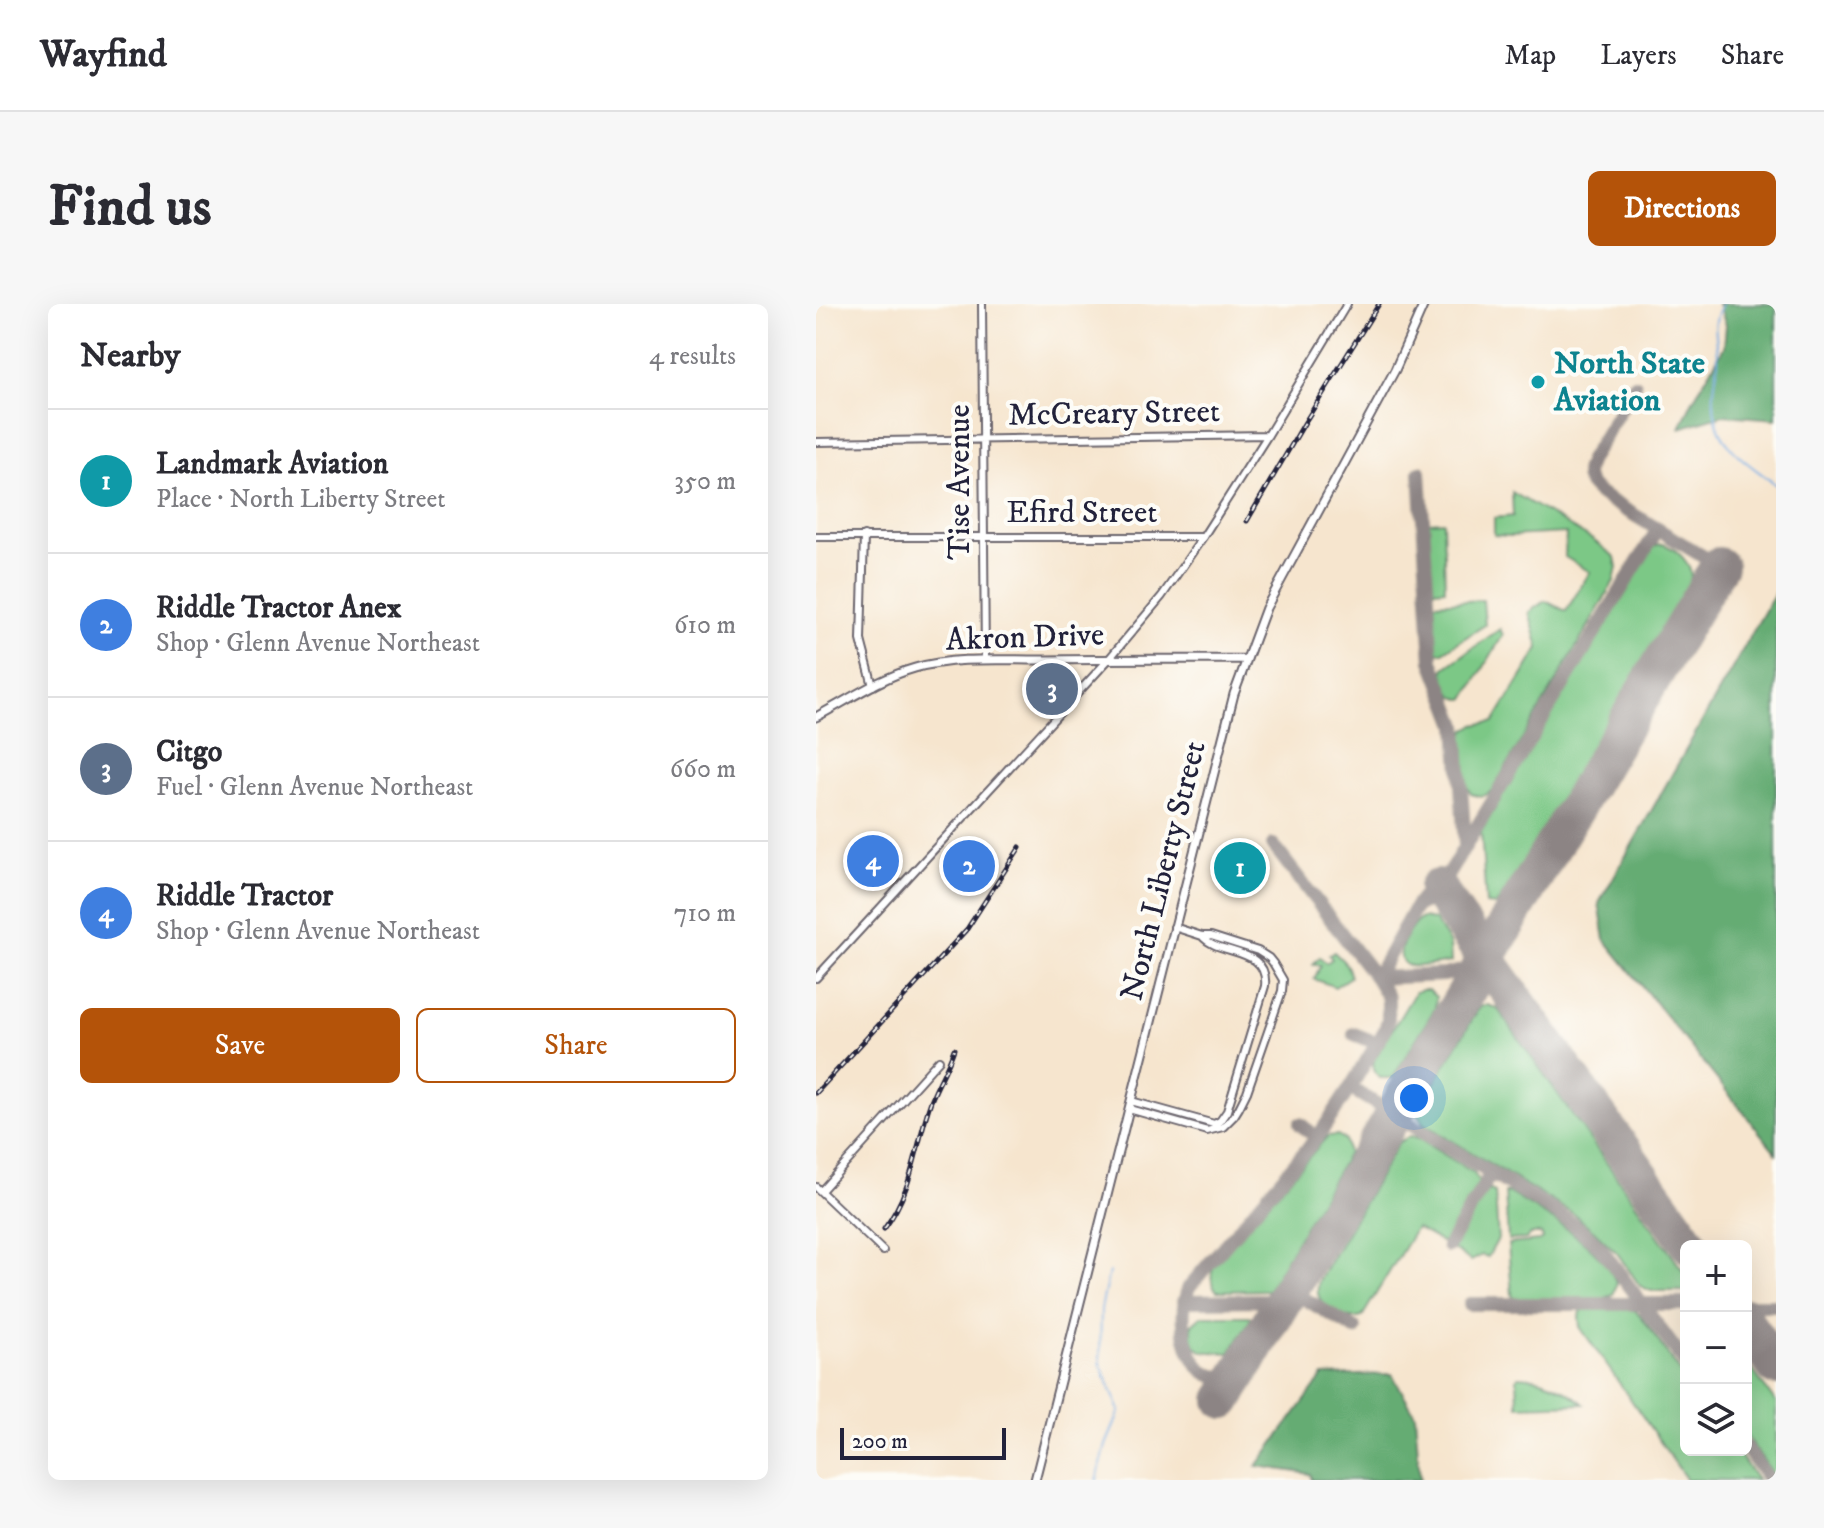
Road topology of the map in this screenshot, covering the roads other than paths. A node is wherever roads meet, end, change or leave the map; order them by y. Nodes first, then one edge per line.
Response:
1 (982, 304) edge
2 (1347, 304) edge
3 (1424, 304) edge
4 (1268, 435) junction
5 (984, 440) junction
6 (816, 442) edge
7 (864, 536) junction
8 (816, 537) edge
9 (984, 537) junction
10 (1203, 537) junction
11 (1109, 659) junction
12 (1247, 659) junction
13 (985, 660) junction
14 (873, 686) junction
15 (816, 717) edge
16 (1174, 927) junction
17 (1202, 936) junction
18 (816, 978) edge
19 (939, 1060) dead end
20 (1130, 1105) junction
21 (1205, 1127) junction
22 (819, 1189) edge
23 (883, 1251) dead end
24 (1035, 1480) edge

1 - 5 street, Tise Avenue
2 - 4 street
3 - 12 main road, North Liberty Street
4 - 5 street, McCreary Street
4 - 10 street
5 - 6 street, McCreary Street
5 - 9 street, Tise Avenue
7 - 8 street, Efird Street
7 - 9 street, Efird Street
7 - 14 street
9 - 10 street, Efird Street
9 - 13 street, Tise Avenue
10 - 11 street
11 - 12 main road, Akron Drive
11 - 13 main road, Akron Drive
11 - 18 street
12 - 16 main road, North Liberty Street
13 - 14 main road, Akron Drive
14 - 15 main road, Akron Drive
16 - 17 street
16 - 20 main road, North Liberty Street
17 - 21 street
17 - 21 street
19 - 22 street
20 - 21 street
20 - 24 main road, North Liberty Street
22 - 23 street

